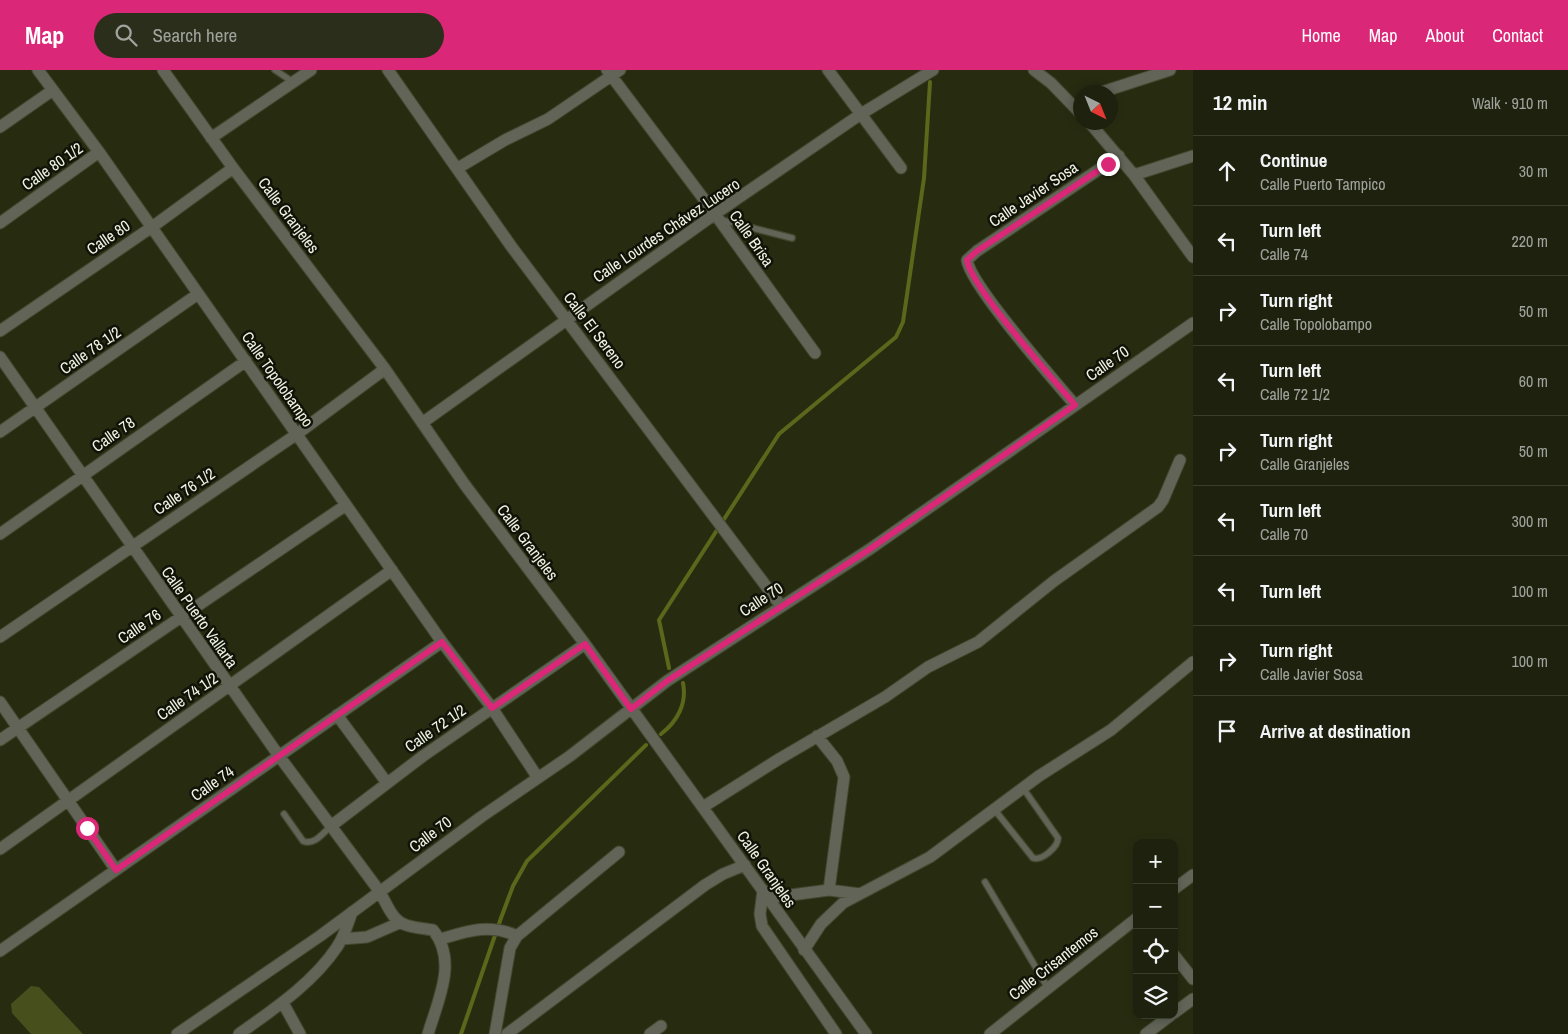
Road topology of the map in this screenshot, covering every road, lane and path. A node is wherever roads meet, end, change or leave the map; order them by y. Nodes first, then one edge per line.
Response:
1 (38, 70) edge
2 (163, 70) edge
3 (275, 70) edge
4 (311, 70) edge
5 (388, 70) edge
6 (828, 70) edge
7 (933, 70) edge
8 (1034, 70) edge
9 (1170, 70) edge
10 (613, 72) edge
11 (921, 74) edge
12 (293, 82) junction
13 (1118, 87) edge
14 (53, 90) junction
15 (1073, 99) edge
16 (861, 114) junction
17 (0, 127) edge
18 (1096, 130) edge
19 (211, 138) junction
20 (99, 152) junction
21 (1119, 156) junction
22 (1193, 156) edge
23 (233, 168) junction
24 (458, 168) junction
25 (901, 168) dead end
26 (1134, 175) junction
27 (718, 217) junction
28 (0, 223) edge
29 (152, 227) junction
30 (792, 238) dead end
31 (1193, 257) edge
32 (198, 294) junction
33 (566, 318) junction
34 (1193, 323) edge
35 (0, 331) edge
36 (815, 353) dead end
37 (0, 357) edge
38 (246, 361) junction
39 (385, 369) junction
40 (1075, 405) junction
41 (36, 408) junction
42 (422, 422) junction
43 (0, 432) edge
44 (297, 434) junction
45 (1180, 460) dead end
46 (82, 476) junction
47 (346, 504) junction
48 (0, 534) edge
49 (131, 548) junction
50 (392, 570) junction
51 (781, 606) junction
52 (180, 617) junction
53 (0, 637) edge
54 (442, 642) junction
55 (585, 644) junction
56 (1193, 662) edge
57 (230, 686) junction
58 (0, 702) edge
59 (492, 708) junction
60 (631, 709) junction
61 (337, 715) junction
62 (18, 728) junction
63 (817, 736) junction
64 (0, 740) edge
65 (279, 756) junction
66 (538, 778) junction
67 (387, 783) junction
68 (1023, 788) junction
69 (68, 800) junction
70 (703, 807) junction
71 (994, 809) junction
72 (284, 814) dead end
73 (330, 826) junction
74 (0, 849) edge
75 (619, 852) dead end
76 (745, 865) junction
77 (116, 870) junction
78 (1193, 875) edge
79 (985, 882) dead end
80 (1178, 886) edge
81 (829, 890) junction
82 (380, 892) junction
83 (766, 894) junction
84 (860, 894) junction
85 (352, 912) junction
86 (1133, 921) edge
87 (399, 923) junction
88 (511, 933) junction
89 (342, 939) junction
90 (441, 939) junction
91 (804, 950) junction
92 (0, 951) edge
93 (1178, 960) edge
94 (1193, 980) edge
95 (1048, 988) junction
96 (1193, 999) edge
97 (283, 1003) junction
98 (1178, 1010) edge
99 (1166, 1019) edge
100 (661, 1026) dead end
101 (194, 1028) edge
102 (177, 1034) edge
103 (239, 1034) edge
104 (300, 1034) edge
105 (428, 1034) edge
106 (495, 1034) edge
107 (507, 1034) edge
108 (650, 1034) edge
109 (836, 1034) edge
110 (866, 1034) edge
111 (990, 1034) edge
112 (1146, 1034) edge

1 - 14 street, Calle Topolobampo
2 - 19 street, Calle Granjeles
3 - 12 lane
4 - 12 street
5 - 24 street, Calle El Sereno
6 - 16 street
7 - 11 street, Calle Lourdes Chávez Lucero
8 - 15 street
9 - 13 street
10 - 24 street
10 - 27 street, Calle Brisa
11 - 16 street, Calle Lourdes Chávez Lucero
12 - 19 street
14 - 17 street
14 - 20 street, Calle Topolobampo
16 - 25 street
16 - 27 street, Calle Lourdes Chávez Lucero
18 - 21 street
19 - 23 street, Calle Granjeles
20 - 28 street, Calle 80 1/2
20 - 29 street, Calle Topolobampo
21 - 26 street
21 - 40 street, Calle Javier Sosa
22 - 26 street
23 - 29 street, Calle 80
23 - 39 street, Calle Granjeles
24 - 33 street, Calle El Sereno
26 - 31 street
27 - 30 lane
27 - 33 street, Calle Lourdes Chávez Lucero
27 - 36 street, Calle Brisa
29 - 32 street, Calle Topolobampo
29 - 35 street, Calle 80
32 - 38 street, Calle Topolobampo
32 - 41 street, Calle 78 1/2
33 - 42 street, Calle Lourdes Chávez Lucero
33 - 51 street, Calle El Sereno
34 - 40 street, Calle 70
37 - 41 street, Calle Puerto Vallarta
38 - 44 street, Calle Topolobampo
38 - 46 street, Calle 78
39 - 42 street, Calle Granjeles
39 - 44 street, Calle 76 1/2
40 - 51 street, Calle 70
41 - 43 street, Calle 78 1/2
41 - 46 street, Calle Puerto Vallarta
42 - 55 street, Calle Granjeles
44 - 47 street, Calle Topolobampo
44 - 49 street, Calle 76 1/2
45 - 63 street
46 - 48 street, Calle 78
46 - 49 street, Calle Puerto Vallarta
47 - 50 street, Calle Topolobampo
47 - 52 street, Calle 76
49 - 52 street, Calle Puerto Vallarta
49 - 53 street, Calle 76 1/2
50 - 54 street, Calle Topolobampo
50 - 57 street, Calle 74 1/2
51 - 60 street, Calle 70
52 - 57 street, Calle Puerto Vallarta
52 - 62 street, Calle 76
54 - 59 street, Calle Topolobampo
54 - 61 street, Calle 74
55 - 59 street, Calle 72 1/2
55 - 60 street, Calle Granjeles
56 - 68 street
57 - 65 street, Calle Puerto Vallarta
57 - 69 street, Calle 74 1/2
58 - 62 street
59 - 66 street, Calle Topolobampo
59 - 67 street, Calle 72 1/2
60 - 66 street, Calle 70
60 - 70 street, Calle Granjeles
61 - 65 street, Calle 74
61 - 67 street
62 - 64 street, Calle 76
62 - 69 street
63 - 70 street
63 - 81 street
65 - 73 street, Calle Puerto Vallarta
65 - 77 street, Calle 74
66 - 82 street, Calle 70
67 - 73 street, Calle 72 1/2
68 - 71 street
68 - 71 lane
69 - 74 street, Calle 74 1/2
69 - 77 street
70 - 76 street, Calle Granjeles
71 - 84 street
72 - 73 lane
73 - 82 street, Calle Puerto Vallarta
75 - 88 street
76 - 83 street, Calle Granjeles
76 - 107 street
77 - 92 street, Calle 74
78 - 80 street
79 - 95 lane
81 - 83 street
81 - 84 street
82 - 85 street, Calle 70
82 - 87 street, Calle Puerto Vallarta
83 - 91 street, Calle Granjeles
83 - 109 street
84 - 91 street
85 - 89 street
85 - 101 street, Calle 70
86 - 95 street, Calle Crisantemos
87 - 89 street
87 - 90 street
88 - 90 street
88 - 106 street
89 - 97 street
90 - 105 street
91 - 110 street, Calle Granjeles
93 - 94 street
95 - 111 street, Calle Crisantemos
96 - 98 street
97 - 103 street
97 - 104 street
99 - 112 street
100 - 108 street
101 - 102 street, Calle 70

